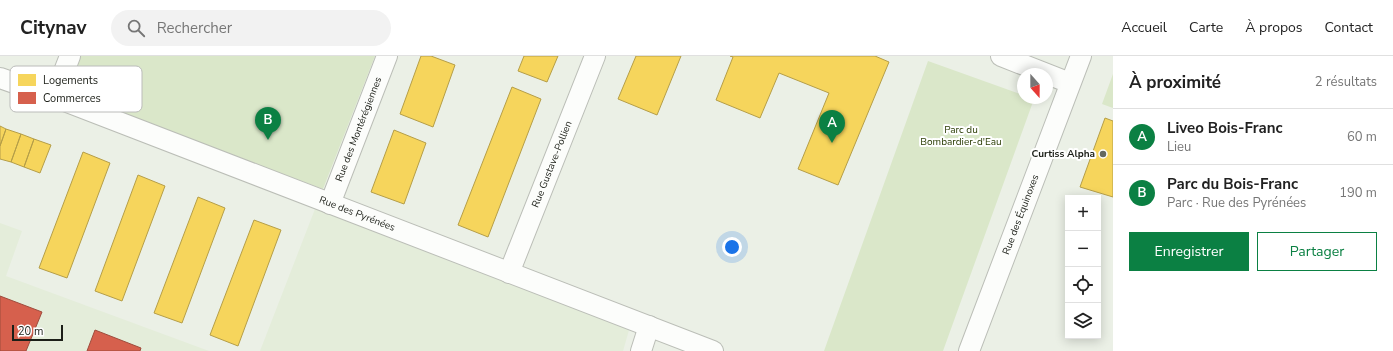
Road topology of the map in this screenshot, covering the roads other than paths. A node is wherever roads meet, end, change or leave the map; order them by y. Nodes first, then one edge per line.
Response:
1 (70, 56) edge
2 (387, 56) edge
3 (595, 56) edge
4 (1001, 56) edge
5 (1080, 56) edge
6 (66, 66) edge
7 (0, 78) edge
8 (10, 82) edge
9 (1070, 83) junction
10 (93, 112) edge
11 (330, 204) junction
12 (509, 273) junction
13 (648, 326) junction
14 (640, 351) edge
15 (713, 351) edge
16 (969, 351) edge

1 - 6 street
2 - 11 street, Rue des Montérégiennes
3 - 12 street, Rue Gustave-Pollien
4 - 9 street
5 - 9 street, Rue des Équinoxes
7 - 8 street, Rue des Pyrénées
9 - 16 street, Rue des Équinoxes
10 - 11 street, Rue des Pyrénées
11 - 12 street, Rue des Pyrénées
12 - 13 street, Rue des Pyrénées
13 - 14 street
13 - 15 street, Rue des Pyrénées

